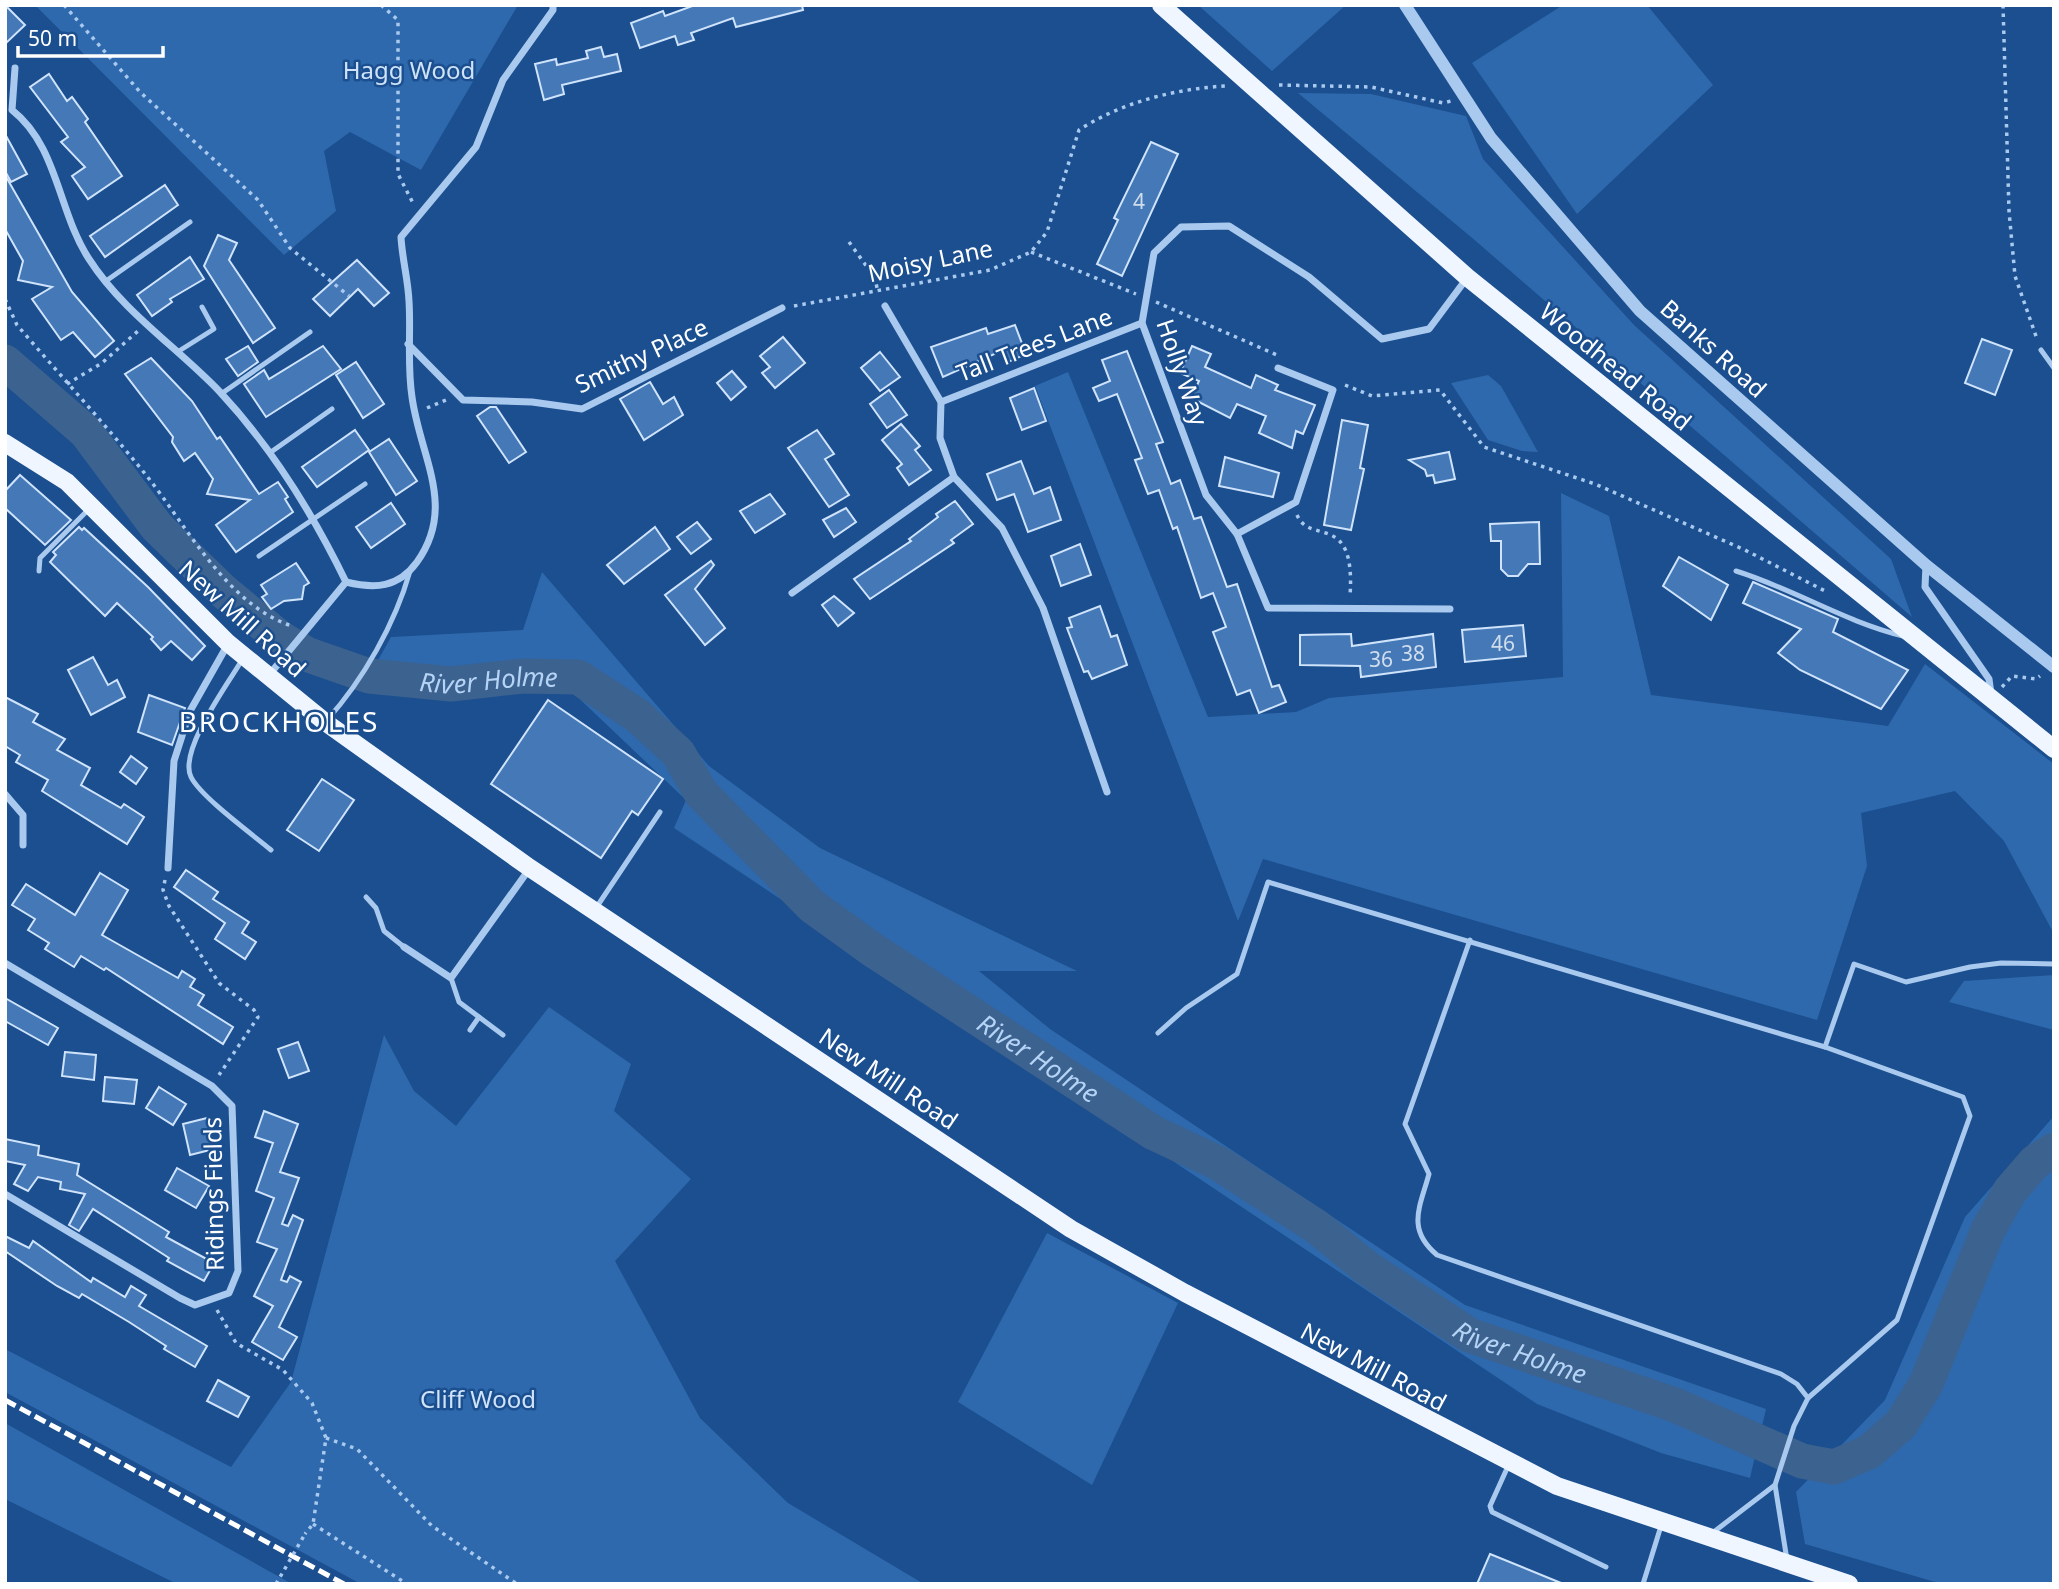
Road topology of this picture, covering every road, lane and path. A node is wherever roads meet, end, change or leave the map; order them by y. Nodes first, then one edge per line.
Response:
1 (64, 5) edge
2 (381, 5) edge
3 (553, 5) edge
4 (1161, 5) edge
5 (1405, 5) edge
6 (2003, 5) edge
7 (15, 68) dead end
8 (1246, 82) junction
9 (1465, 98) junction
10 (9, 112) edge
11 (414, 205) dead end
12 (190, 222) dead end
13 (849, 242) dead end
14 (1031, 252) junction
15 (1467, 277) junction
16 (106, 281) junction
17 (877, 289) junction
18 (349, 296) dead end
19 (1144, 297) junction
20 (5, 299) edge
21 (885, 306) joint
22 (202, 307) dead end
23 (782, 308) joint
24 (1142, 323) junction
25 (146, 324) junction
26 (310, 332) dead end
27 (408, 343) junction
28 (2041, 350) joint
29 (179, 351) junction
30 (1279, 356) dead end
31 (1278, 368) dead end
32 (2054, 368) edge
33 (1340, 383) dead end
34 (67, 384) junction
35 (221, 394) junction
36 (463, 400) junction
37 (941, 402) junction
38 (332, 409) dead end
39 (416, 414) junction
40 (5, 443) edge
41 (271, 452) junction
42 (954, 477) junction
43 (365, 484) dead end
44 (1296, 502) junction
45 (92, 507) junction
46 (314, 519) junction
47 (1237, 534) junction
48 (259, 556) dead end
49 (1926, 565) junction
50 (39, 570) dead end
51 (410, 571) junction
52 (1736, 571) dead end
53 (346, 582) junction
54 (792, 593) dead end
55 (1836, 597) dead end
56 (1349, 609) junction
57 (1450, 609) dead end
58 (304, 630) junction
59 (1913, 638) junction
60 (228, 643) junction
61 (244, 657) junction
62 (2054, 667) edge
63 (268, 676) junction
64 (2036, 679) dead end
65 (1991, 699) junction
66 (325, 722) junction
67 (2054, 749) edge
68 (1107, 792) dead end
69 (5, 794) edge
70 (660, 812) dead end
71 (23, 845) dead end
72 (271, 850) dead end
73 (168, 868) joint
74 (530, 868) junction
75 (366, 897) dead end
76 (594, 911) junction
77 (1470, 940) junction
78 (404, 947) joint
79 (5, 963) edge
80 (2054, 964) edge
81 (451, 978) junction
82 (479, 1017) junction
83 (470, 1030) dead end
84 (1158, 1034) dead end
85 (503, 1035) dead end
86 (1825, 1047) junction
87 (212, 1086) junction
88 (5, 1194) edge
89 (212, 1299) junction
90 (1808, 1398) junction
91 (326, 1438) junction
92 (1509, 1464) junction
93 (1775, 1485) junction
94 (1662, 1523) junction
95 (313, 1524) junction
96 (1707, 1537) junction
97 (1788, 1563) junction
98 (1606, 1567) dead end
99 (276, 1584) edge
100 (407, 1584) edge
101 (517, 1584) edge
102 (1643, 1584) edge
103 (1849, 1584) edge

1 - 18 path
2 - 11 path
3 - 27 street
4 - 8 main road, Woodhead Road
5 - 9 street, Banks Road
6 - 28 path
7 - 10 street
8 - 9 path
8 - 14 path
8 - 15 main road, Woodhead Road
9 - 49 street, Banks Road
10 - 16 street
12 - 16 lane
13 - 17 path
14 - 17 path, Moisy Lane
14 - 19 path
15 - 19 street, Holly Way
15 - 59 main road, Woodhead Road
16 - 25 street
17 - 21 path
17 - 23 path, Moisy Lane
19 - 24 street, Holly Way
19 - 30 path
20 - 34 path
21 - 37 street
22 - 29 lane
23 - 36 street, Smithy Place
24 - 37 street, Tall Trees Lane
24 - 47 street, Holly Way
25 - 29 street
25 - 34 path
26 - 35 lane
27 - 36 street
27 - 39 street
28 - 32 lane
29 - 35 street
31 - 44 street
33 - 55 path
34 - 58 path
35 - 41 street
36 - 39 path
37 - 42 street
38 - 41 lane
39 - 51 street
40 - 45 main road, New Mill Road
41 - 46 street
42 - 54 street
42 - 68 street
43 - 46 lane
44 - 47 street
44 - 56 path
45 - 50 lane
45 - 60 main road, New Mill Road
46 - 48 lane
46 - 53 street
47 - 56 street, Holly Way
49 - 62 street, Banks Road
49 - 65 street
51 - 53 street
51 - 66 lane
52 - 59 lane
53 - 58 street
56 - 57 street, Holly Way
58 - 63 street
59 - 65 main road, Woodhead Road
60 - 61 main road, New Mill Road
60 - 73 street
61 - 63 main road, New Mill Road
61 - 72 lane
63 - 66 main road, New Mill Road
64 - 65 path
65 - 67 main road, Woodhead Road
66 - 74 main road, New Mill Road
69 - 71 street
70 - 76 lane
73 - 87 path
74 - 76 main road, New Mill Road
74 - 81 street
75 - 78 lane
76 - 92 main road, New Mill Road
77 - 84 lane
77 - 86 lane
77 - 90 lane
78 - 81 street
79 - 87 street, Ridings Fields
80 - 86 lane
81 - 82 lane
82 - 83 lane
82 - 85 lane
86 - 90 lane
87 - 89 street, Ridings Fields
88 - 89 street, Ridings Fields
89 - 91 path
90 - 93 lane
91 - 95 path
91 - 101 path
92 - 94 main road, New Mill Road
92 - 98 lane
93 - 96 lane
93 - 97 lane
94 - 96 main road, New Mill Road
94 - 102 lane
95 - 99 path, bridge
95 - 100 path
96 - 97 main road, New Mill Road
97 - 103 main road, New Mill Road

